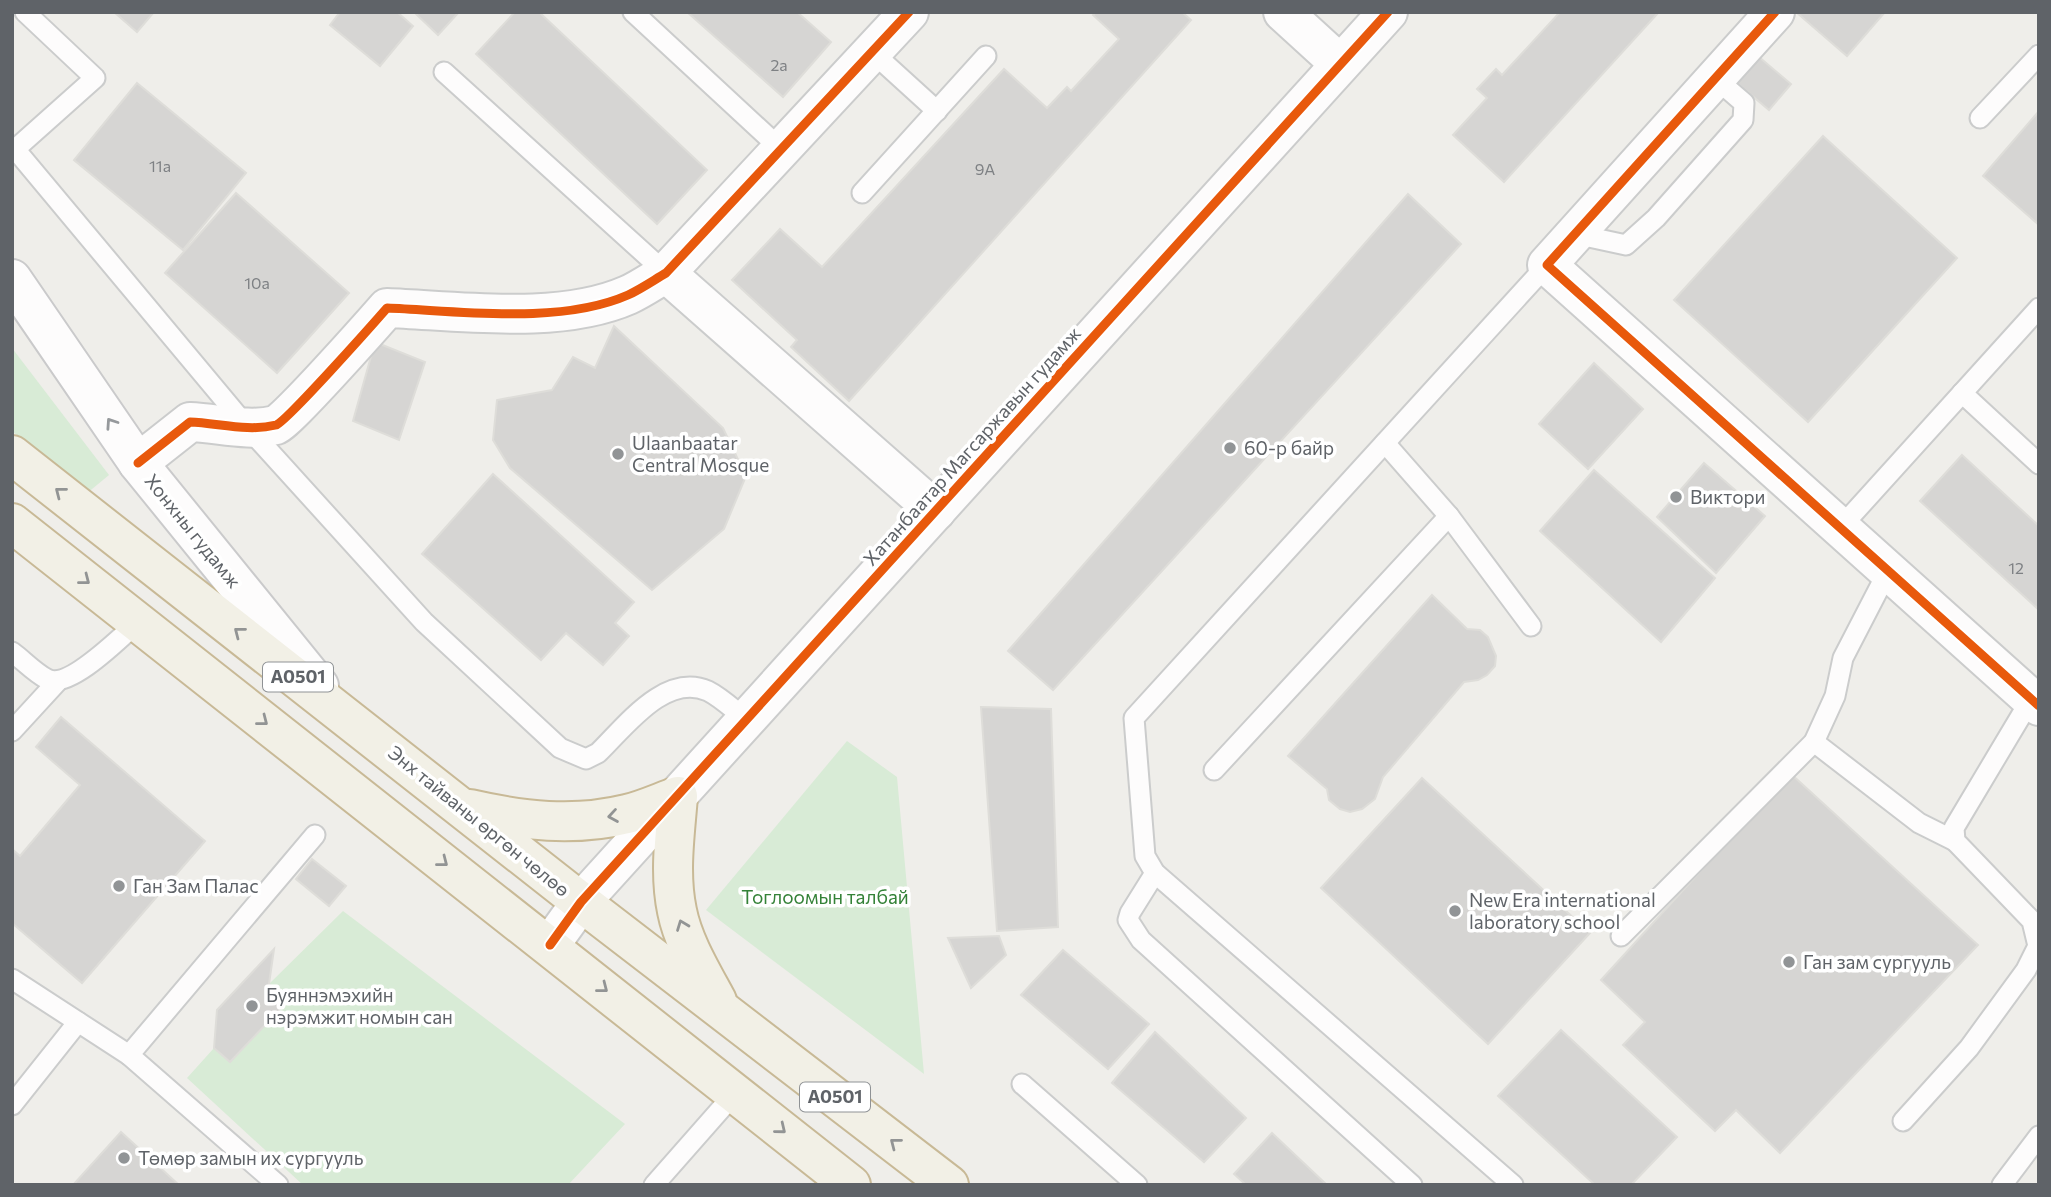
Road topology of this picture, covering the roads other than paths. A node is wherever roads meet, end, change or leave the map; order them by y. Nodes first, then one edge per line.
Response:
1 (25, 12) edge
2 (634, 12) edge
3 (909, 12) edge
4 (1283, 12) edge
5 (1388, 12) edge
6 (1775, 12) edge
7 (871, 51) junction
8 (2039, 55) edge
9 (986, 56) dead end
10 (1340, 64) junction
11 (444, 72) dead end
12 (1715, 78) junction
13 (937, 111) junction
14 (1980, 118) dead end
15 (14, 150) edge
16 (782, 150) junction
17 (862, 193) dead end
18 (1575, 234) junction
19 (1547, 265) junction
20 (666, 274) junction
21 (12, 279) edge
22 (2039, 307) edge
23 (1962, 393) junction
24 (248, 428) junction
25 (1385, 443) junction
26 (12, 454) edge
27 (138, 463) junction
28 (2039, 464) edge
29 (936, 511) junction
30 (1449, 516) junction
31 (12, 523) edge
32 (1840, 528) junction
33 (1888, 571) junction
34 (138, 622) junction
35 (1531, 626) dead end
36 (12, 652) edge
37 (57, 682) junction
38 (2035, 702) edge
39 (336, 707) junction
40 (747, 720) junction
41 (12, 731) edge
42 (1814, 742) junction
43 (1214, 770) dead end
44 (678, 796) junction
45 (461, 807) junction
46 (316, 835) dead end
47 (1955, 841) junction
48 (1155, 873) junction
49 (581, 902) junction
50 (1621, 936) dead end
51 (550, 946) junction
52 (12, 979) edge
53 (721, 1009) junction
54 (78, 1022) junction
55 (129, 1055) junction
56 (1022, 1084) dead end
57 (735, 1093) junction
58 (12, 1105) edge
59 (1903, 1121) dead end
60 (2039, 1136) edge
61 (278, 1185) edge
62 (654, 1185) edge
63 (850, 1185) edge
64 (949, 1185) edge
65 (1136, 1185) edge
66 (1412, 1185) edge
67 (1513, 1185) edge
68 (2002, 1185) edge

1 - 15 lane
2 - 16 lane
3 - 7 street
4 - 10 street
5 - 10 street, Хатанбаатар Магсаржавын гудамж
6 - 12 street
7 - 13 lane
7 - 16 street
8 - 14 lane
9 - 13 lane
10 - 29 street, Хатанбаатар Магсаржавын гудамж
11 - 20 lane
12 - 18 street
12 - 18 lane
13 - 17 lane
15 - 24 lane
16 - 20 street
18 - 19 street
19 - 25 lane
19 - 32 street
20 - 24 street
20 - 29 street
27 -> 21 street, Хонхны гудамж
22 - 23 lane
23 - 28 lane
23 - 32 lane
24 - 27 street
24 - 40 lane
25 - 30 lane
25 - 48 lane
39 -> 26 highway, Энх тайваны өргөн чөлөө / A0501
27 - 39 street, Хонхны гудамж
29 - 40 street, Хатанбаатар Магсаржавын гудамж
30 - 35 lane
30 - 43 lane
31 -> 34 highway, A0501
32 - 33 street
33 - 38 street
33 - 42 lane
34 - 37 lane
34 -> 51 highway, A0501
36 - 37 lane
37 - 41 lane
38 - 47 lane
39 - 45 highway, Энх тайваны өргөн чөлөө / A0501
40 - 44 street, Хатанбаатар Магсаржавын гудамж
42 - 47 lane
42 - 50 lane
44 -> 45 highway
44 - 49 street, Хатанбаатар Магсаржавын гудамж
53 -> 44 highway
45 - 49 highway, Энх тайваны өргөн чөлөө / A0501
46 - 55 lane
47 - 59 lane
48 - 66 lane
48 - 67 lane
49 - 51 street, Хатанбаатар Магсаржавын гудамж
49 - 53 highway, Энх тайваны өргөн чөлөө / A0501
51 -> 57 highway, A0501
52 - 54 lane
64 -> 53 highway, Энх тайваны өргөн чөлөө / A0501
54 - 55 lane
54 - 58 lane
55 - 61 lane
56 - 65 lane
57 - 62 lane
57 -> 63 highway, A0501
60 - 68 lane

